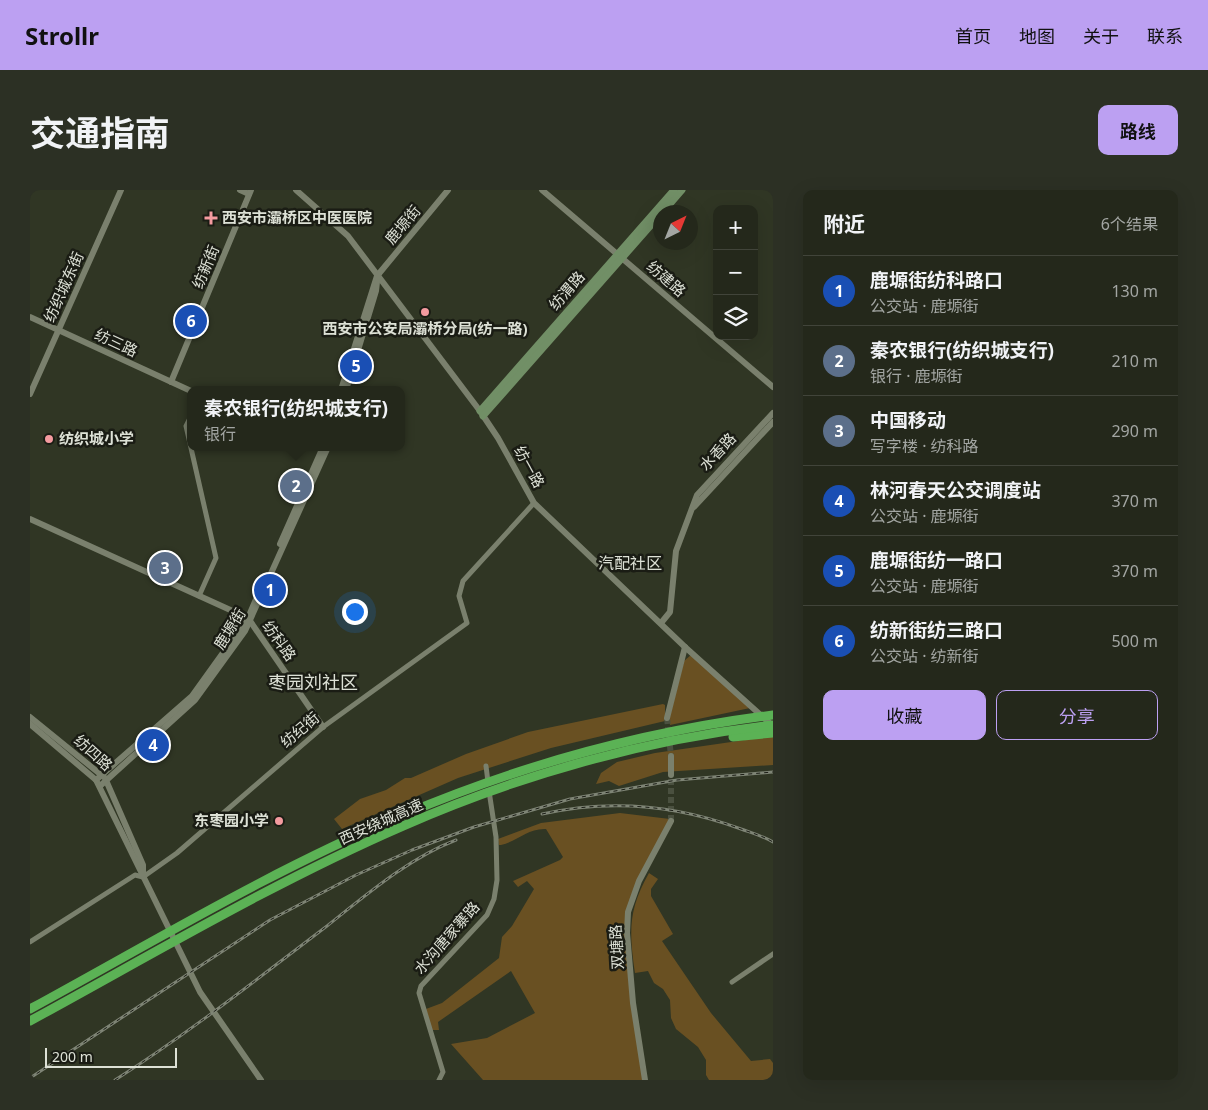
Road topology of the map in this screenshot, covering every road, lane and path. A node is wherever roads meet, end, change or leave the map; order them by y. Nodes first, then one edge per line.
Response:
1 (121, 190) edge
2 (240, 190) edge
3 (296, 190) edge
4 (448, 190) edge
5 (542, 190) edge
6 (674, 190) edge
7 (682, 190) edge
8 (250, 192) edge
9 (670, 205) edge
10 (653, 223) edge
11 (620, 256) junction
12 (377, 276) junction
13 (30, 317) edge
14 (58, 330) junction
15 (171, 382) junction
16 (342, 386) edge
17 (347, 386) edge
18 (773, 387) edge
19 (187, 389) edge
20 (30, 394) edge
21 (482, 413) junction
22 (773, 413) edge
23 (773, 422) edge
24 (192, 451) edge
25 (323, 451) edge
26 (534, 503) junction
27 (689, 514) junction
28 (30, 519) edge
29 (199, 596) junction
30 (249, 621) junction
31 (661, 623) junction
32 (685, 647) junction
33 (772, 715) edge
34 (30, 717) edge
35 (667, 718) tunnel mouth
36 (30, 724) edge
37 (323, 727) junction
38 (772, 728) edge
39 (671, 756) tunnel mouth
40 (486, 766) dead end
41 (671, 775) tunnel mouth
42 (104, 778) junction
43 (98, 783) junction
44 (671, 821) tunnel mouth
45 (143, 877) junction
46 (30, 942) edge
47 (773, 954) edge
48 (732, 982) dead end
49 (30, 1009) edge
50 (30, 1021) edge
51 (261, 1080) edge
52 (439, 1080) edge
53 (645, 1080) edge

1 - 14 street, 纺织城东街
2 - 8 street
3 - 12 street, 纺一路
4 - 12 street, 鹿塬街
5 - 11 street, 纺建路
6 - 11 main road, 纺渭路
7 - 9 main road, 纺渭路
8 - 15 street, 纺新街
10 - 11 main road, 纺渭路
11 - 18 street, 纺建路
11 - 21 main road, 纺渭路
12 - 16 street, 鹿塬街
12 - 17 street
12 - 21 street, 纺一路
13 - 14 street, 纺三路
14 - 15 street, 纺三路
14 - 20 street, 纺织城东街
15 - 19 street, 纺三路
21 - 26 street, 纺一路
22 - 27 street, 水香路
23 - 27 street, 水香路
24 - 29 street
25 - 30 street, 鹿塬街
26 - 31 street, 纺一路
26 - 37 street, 纺纪街
27 - 31 street, 水香路
28 - 29 street, 纺科路
29 - 30 street, 纺科路
30 - 37 street, 纺科路
30 - 42 street, 鹿塬街
31 - 32 street, 纺一路
32 - 35 street
32 - 38 street, 纺一路
33 - 49 highway, 西安绕城高速
34 - 42 street, 纺四路
36 - 43 street, 纺四路
37 - 45 street, 纺纪街
38 - 50 highway, 西安绕城高速
39 - 41 street
40 - 52 street, 水沟唐家寨路
42 - 43 street, 鹿塬街
42 - 45 street, 纺四路
43 - 45 street, 纺四路
44 - 53 street, 双塘路
45 - 46 street, 纺纪街
45 - 51 street, 纺四路
47 - 48 street

